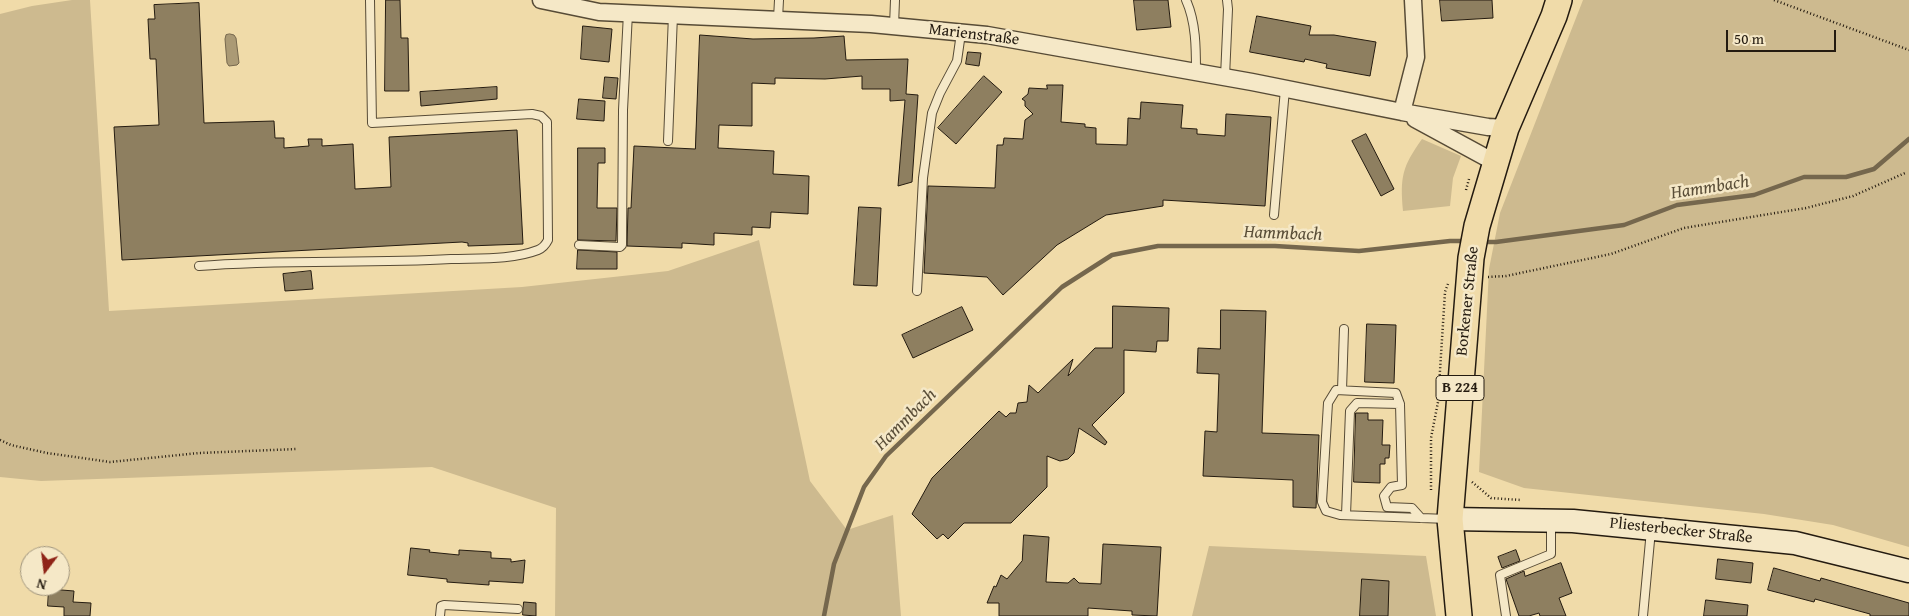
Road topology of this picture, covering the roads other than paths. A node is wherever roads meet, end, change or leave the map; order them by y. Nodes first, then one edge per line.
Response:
1 (370, 0) edge
2 (541, 0) edge
3 (779, 0) edge
4 (895, 0) edge
5 (1186, 0) edge
6 (1227, 0) edge
7 (1413, 0) edge
8 (1559, 0) edge
9 (628, 13) junction
10 (673, 15) junction
11 (778, 20) junction
12 (894, 26) junction
13 (961, 32) junction
14 (1196, 72) junction
15 (1225, 77) junction
16 (1285, 89) junction
17 (1402, 112) junction
18 (1506, 128) junction
19 (668, 141) dead end
20 (1496, 163) junction
21 (1274, 214) dead end
22 (579, 245) dead end
23 (199, 266) dead end
24 (918, 291) dead end
25 (1344, 329) dead end
26 (1342, 390) junction
27 (1400, 404) junction
28 (1346, 515) junction
29 (1421, 518) junction
30 (1442, 518) junction
31 (1551, 520) junction
32 (1651, 528) junction
33 (1909, 571) edge
34 (518, 609) dead end
35 (440, 616) edge
36 (1459, 616) edge
37 (1506, 616) edge
38 (1643, 616) edge

1 - 23 lane
2 - 9 street, Marienstraße
3 - 11 lane
4 - 12 lane
5 - 14 lane
6 - 15 lane
7 - 17 street
8 - 18 main road, Borkener Straße / B 224
9 - 10 street, Marienstraße
9 - 22 lane
10 - 11 street, Marienstraße
10 - 19 lane
11 - 12 street, Marienstraße
12 - 13 street, Marienstraße
13 - 14 street, Marienstraße
13 - 24 lane
14 - 15 street, Marienstraße
15 - 16 street, Marienstraße
16 - 17 street, Marienstraße
16 - 21 lane
17 - 18 street, Marienstraße
17 - 20 street, Marienstraße
18 - 20 main road, Borkener Straße / B 224
20 - 30 main road, Borkener Straße / B 224
25 - 26 lane
26 - 27 lane
26 - 28 lane
27 - 28 lane
27 - 29 lane
28 - 29 lane
29 - 30 lane
30 - 31 main road, Pliesterbecker Straße
30 - 36 main road, Borkener Straße / B 224
31 - 32 main road, Pliesterbecker Straße
31 - 37 lane
32 - 33 main road, Pliesterbecker Straße
32 - 38 lane
34 - 35 lane

